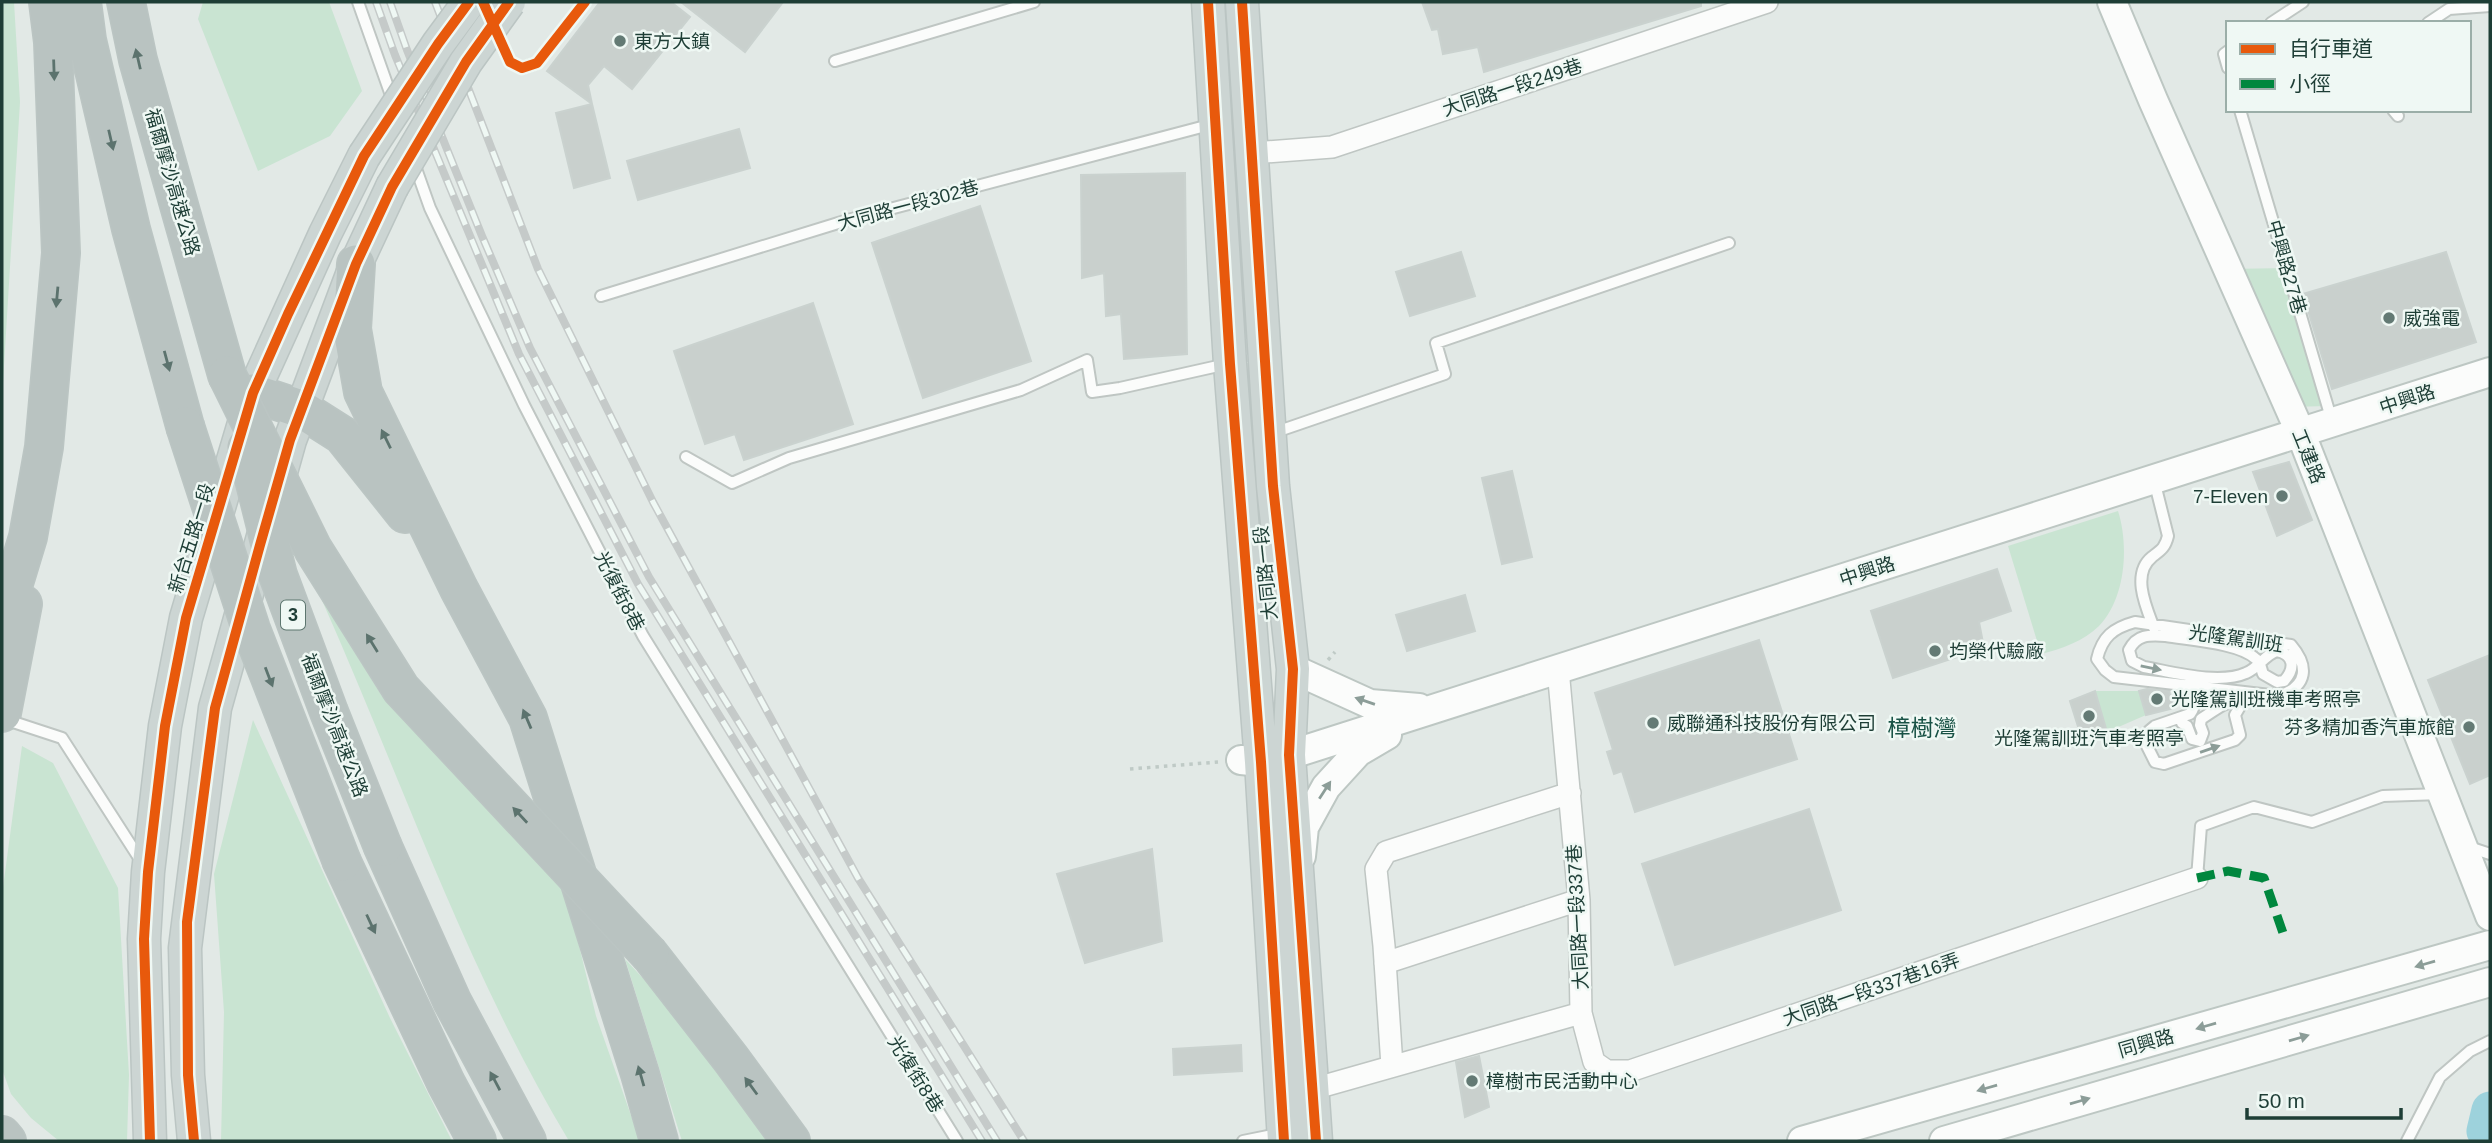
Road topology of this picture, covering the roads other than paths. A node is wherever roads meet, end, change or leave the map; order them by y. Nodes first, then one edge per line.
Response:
1 (48, 2) edge
2 (82, 2) edge
3 (126, 2) edge
4 (358, 2) edge
5 (469, 2) edge
6 (482, 2) edge
7 (509, 2) edge
8 (585, 2) edge
9 (1034, 2) edge
10 (1208, 2) edge
11 (1242, 2) edge
12 (1767, 2) edge
13 (2112, 2) edge
14 (2303, 2) edge
15 (2490, 6) edge
16 (2274, 21) edge
17 (2431, 21) edge
18 (835, 61) dead end
19 (2241, 112) edge
20 (398, 118) dead end
21 (1216, 124) junction
22 (407, 144) dead end
23 (1253, 153) junction
24 (1729, 243) dead end
25 (356, 264) junction
26 (601, 296) dead end
27 (1230, 364) junction
28 (2490, 372) edge
29 (240, 384) junction
30 (301, 409) junction
31 (2333, 424) junction
32 (1271, 434) junction
33 (2301, 434) junction
34 (686, 457) dead end
35 (2154, 480) junction
36 (1273, 486) junction
37 (1240, 489) junction
38 (28, 537) junction
39 (459, 589) junction
40 (2152, 624) junction
41 (2, 631) edge
42 (2166, 636) junction
43 (1293, 669) junction
44 (1558, 670) junction
45 (2177, 672) junction
46 (2192, 685) junction
47 (1432, 709) junction
48 (2, 716) edge
49 (2206, 716) junction
50 (2182, 723) junction
51 (2148, 746) junction
52 (1264, 759) junction
53 (1570, 793) junction
54 (2441, 794) junction
55 (2461, 845) junction
56 (2490, 854) edge
57 (148, 872) junction
58 (1298, 877) junction
59 (2197, 878) joint
60 (1579, 900) junction
61 (2490, 916) edge
62 (2490, 945) edge
63 (1385, 963) junction
64 (2490, 982) edge
65 (1581, 1013) junction
66 (2490, 1041) edge
67 (1392, 1066) junction
68 (1296, 1116) edge
69 (2, 1135) edge
70 (7, 1141) edge
71 (150, 1141) edge
72 (194, 1141) edge
73 (477, 1141) edge
74 (527, 1141) edge
75 (659, 1141) edge
76 (791, 1141) edge
77 (957, 1141) edge
78 (1243, 1141) edge
79 (1315, 1141) edge
80 (1802, 1141) edge
81 (1944, 1141) edge
82 (2407, 1141) edge

1 -> 38 highway
2 -> 73 highway, 3, bridge
29 -> 3 highway, 福爾摩沙高速公路 / 3
4 - 20 lane
5 - 29 main road, 新台五路一段, bridge
6 - 8 lane
7 - 25 main road, bridge
9 - 18 lane
10 - 21 main road, 大同路一段
11 - 23 main road, 大同路一段
12 - 23 street, 大同路一段249巷
13 - 33 street, 工建路
14 - 16 lane
15 - 17 lane
19 - 31 lane, 中興路27巷
21 - 26 lane, 大同路一段302巷
21 - 27 main road, 大同路一段
22 - 77 lane, 光復街8巷
23 - 32 main road, 大同路一段
24 - 32 lane
25 - 30 main road
39 -> 25 highway
27 - 34 lane
27 - 37 main road, 大同路一段
28 - 31 street, 中興路
29 - 30 highway
29 - 57 main road, 新台五路一段
74 -> 29 highway, 福爾摩沙高速公路 / 3, bridge
76 -> 29 highway, bridge
30 - 39 highway
30 - 72 main road
31 - 33 street, 中興路
32 - 36 main road, 大同路一段
33 - 35 street, 中興路
33 - 54 street, 工建路
35 - 40 lane
35 - 44 street, 中興路
36 - 37 main road
36 - 43 main road, 大同路一段
37 - 52 main road, 大同路一段
38 - 41 highway
38 - 48 highway
75 -> 39 highway
40 - 42 lane, 光隆駕訓班
40 - 46 lane, 光隆駕訓班
40 - 46 lane, 光隆駕訓班
42 -> 45 lane, 光隆駕訓班
42 - 45 lane, 光隆駕訓班
47 -> 43 street
43 - 52 main road, 大同路一段
44 - 47 street, 中興路
44 - 53 street, 大同路一段337巷
45 - 46 lane
46 - 51 lane
47 - 52 street, 中興路
58 -> 47 street
48 - 57 lane
49 - 50 lane
49 - 50 lane
51 -> 49 lane
50 - 51 lane
52 - 58 main road, 大同路一段
52 - 68 main road, 大同路一段
53 - 60 street, 大同路一段337巷
53 - 63 street
54 - 55 street, 工建路
54 - 59 lane
55 - 56 lane
55 - 61 street, 工建路
57 - 71 main road, 新台五路一段
58 - 68 main road, 大同路一段
59 - 65 street, 大同路一段337巷16弄
60 - 63 street
60 - 65 street, 大同路一段337巷
62 -> 80 street, 同興路
63 - 67 street
81 -> 64 street, 同興路
65 - 67 street, 大同路一段337巷
66 - 82 lane
67 - 68 street, 大同路一段337巷
68 - 78 lane
68 - 79 main road, 大同路一段
69 - 70 highway

